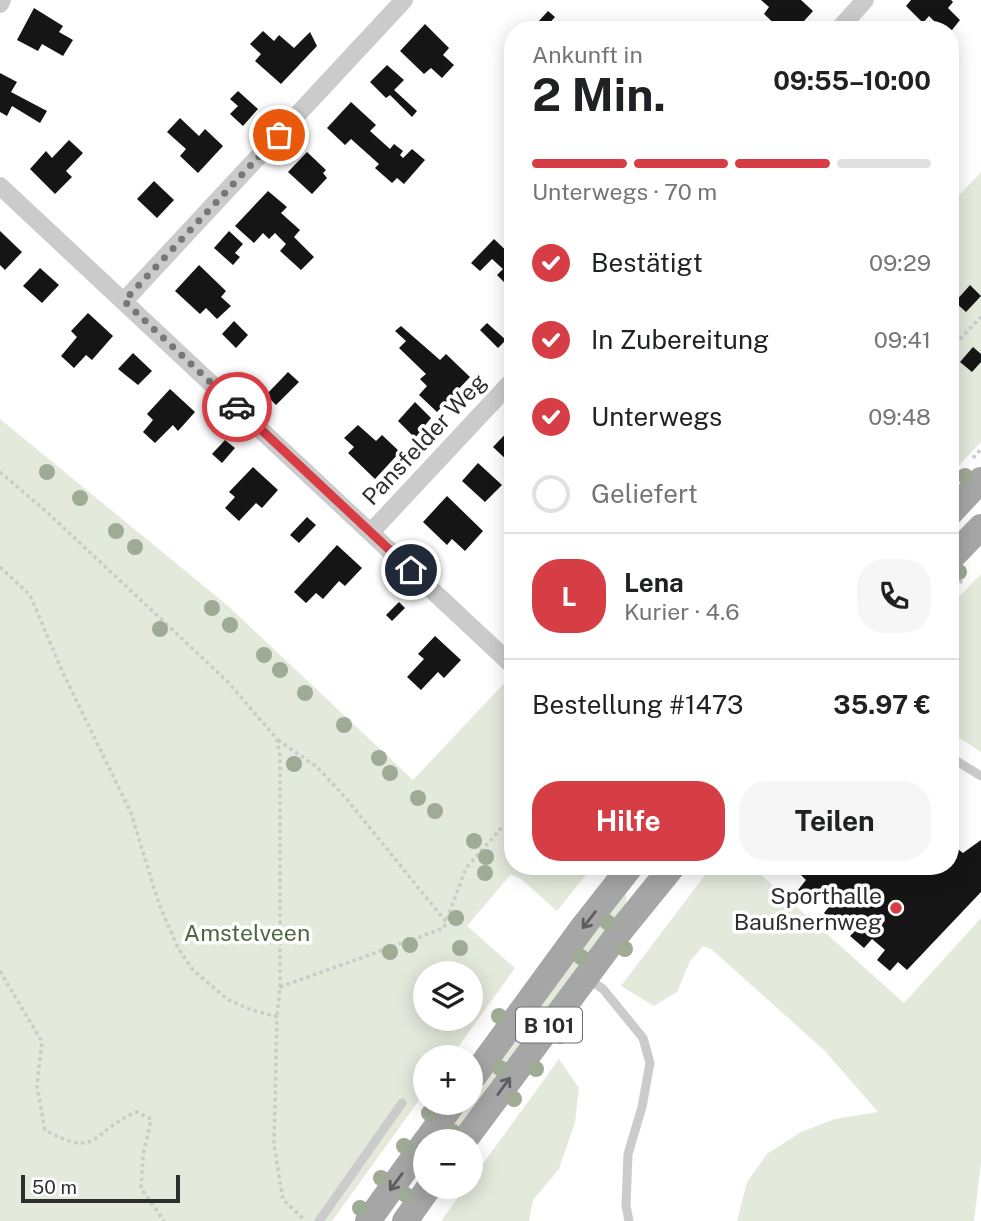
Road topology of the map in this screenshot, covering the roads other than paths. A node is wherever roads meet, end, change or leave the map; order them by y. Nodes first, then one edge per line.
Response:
1 (404, 0) edge
2 (865, 0) edge
3 (846, 21) edge
4 (0, 186) edge
5 (124, 301) junction
6 (504, 390) edge
7 (981, 481) edge
8 (959, 504) edge
9 (981, 527) edge
10 (371, 532) junction
11 (959, 550) edge
12 (504, 658) edge
13 (959, 763) edge
14 (981, 776) edge
15 (624, 875) edge
16 (665, 875) edge
17 (585, 977) junction
18 (483, 1064) edge
19 (402, 1103) dead end
20 (473, 1129) edge
21 (413, 1160) edge
22 (421, 1199) edge
23 (319, 1221) edge
24 (368, 1221) edge
25 (405, 1221) edge
26 (629, 1221) edge

1 - 5 street
2 - 3 street
4 - 5 street
5 - 10 street
6 - 10 street, Pansfelder Weg
7 - 8 main road
9 - 11 main road
10 - 12 street
13 - 14 lane
15 -> 18 main road, B 101
16 - 17 main road, B 101
20 -> 17 main road, B 101
17 - 26 lane
19 - 23 lane
21 -> 24 main road
22 - 25 main road

